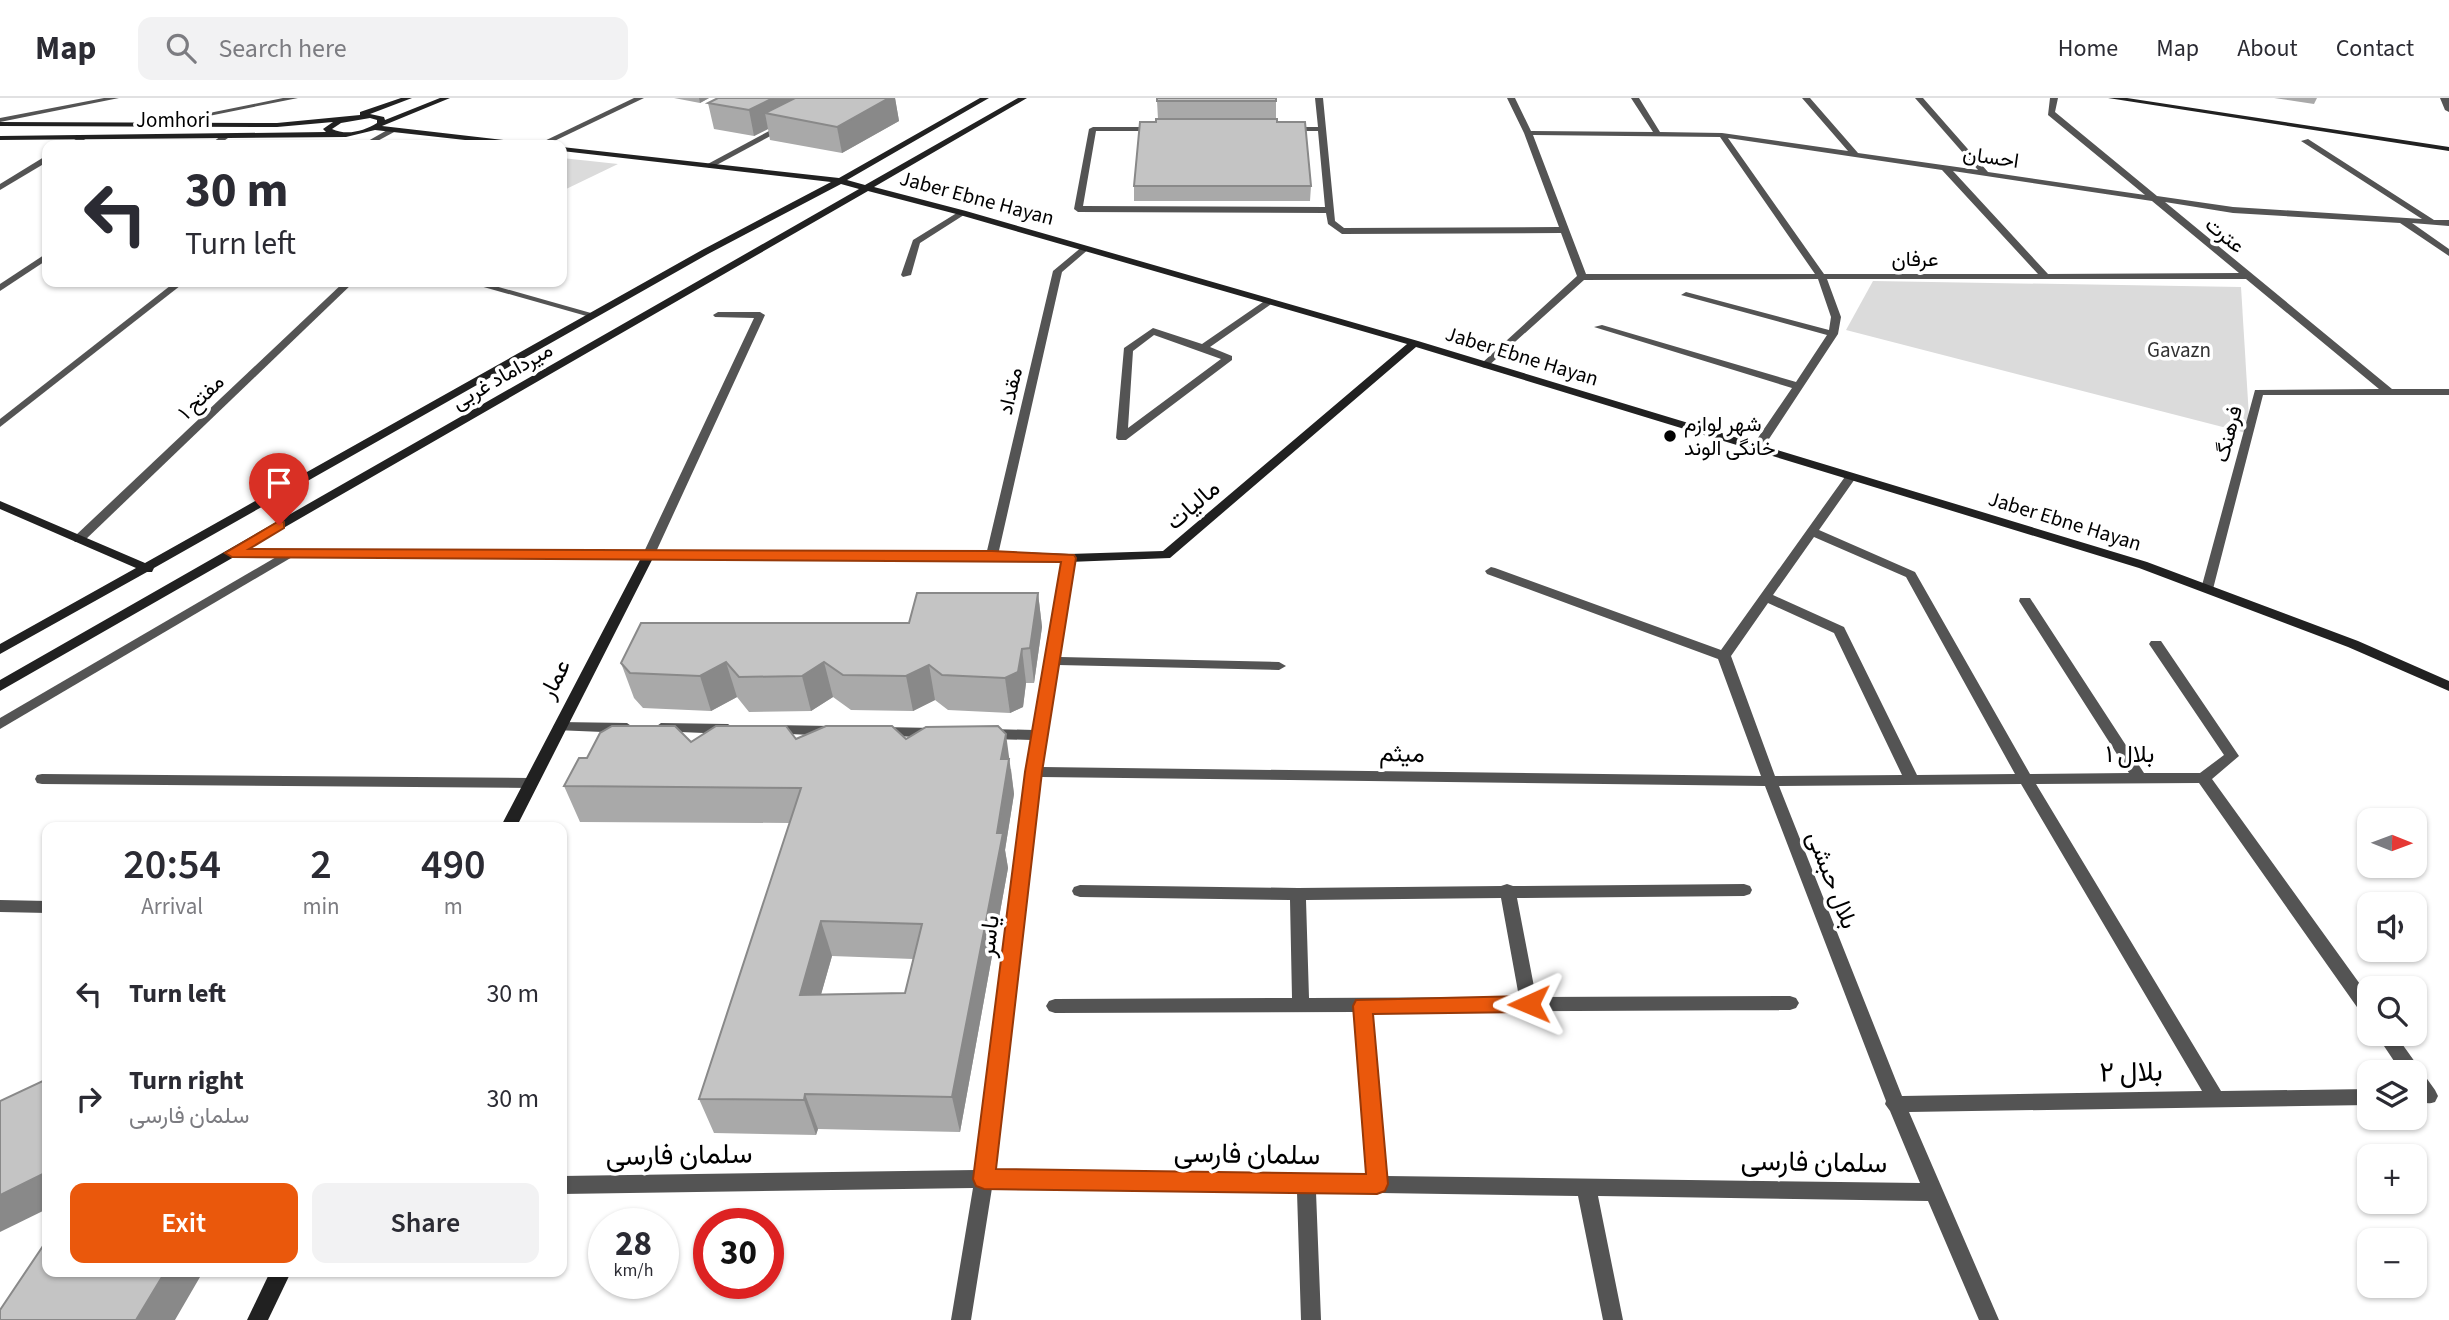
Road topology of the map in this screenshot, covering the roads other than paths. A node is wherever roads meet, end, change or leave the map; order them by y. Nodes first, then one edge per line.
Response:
1 (115, 98) edge
2 (294, 98) edge
3 (408, 98) edge
4 (446, 98) edge
5 (640, 98) edge
6 (985, 98) edge
7 (1023, 98) edge
8 (1319, 98) edge
9 (1511, 98) edge
10 (1635, 98) edge
11 (1806, 98) edge
12 (1919, 98) edge
13 (2054, 98) edge
14 (2112, 98) edge
15 (2173, 98) edge
16 (2447, 98) edge
17 (91, 100) edge
18 (2449, 110) edge
19 (351, 118) junction
20 (0, 122) edge
21 (791, 123) edge
22 (154, 124) junction
23 (379, 126) junction
24 (1174, 129) edge
25 (1281, 129) edge
26 (1322, 129) junction
27 (392, 131) junction
28 (1528, 132) junction
29 (1657, 133) junction
30 (347, 134) junction
31 (1722, 135) junction
32 (0, 138) edge
33 (83, 138) junction
34 (224, 138) junction
35 (80, 140) edge
36 (221, 140) edge
37 (375, 140) edge
38 (468, 140) edge
39 (551, 140) edge
40 (2449, 140) edge
41 (2305, 141) dead end
42 (2449, 149) edge
43 (567, 150) edge
44 (1854, 153) junction
45 (42, 162) edge
46 (708, 166) junction
47 (1946, 169) junction
48 (1987, 175) junction
49 (840, 181) junction
50 (0, 188) edge
51 (867, 188) junction
52 (2153, 199) junction
53 (1330, 210) junction
54 (963, 213) junction
55 (2403, 222) junction
56 (2433, 222) junction
57 (2449, 223) edge
58 (1564, 230) junction
59 (1086, 248) junction
60 (2449, 253) edge
61 (42, 259) edge
62 (906, 275) dead end
63 (2045, 276) junction
64 (2248, 276) junction
65 (1582, 277) junction
66 (1822, 277) junction
67 (174, 287) edge
68 (344, 287) edge
69 (489, 287) edge
70 (0, 288) edge
71 (1685, 295) dead end
72 (1269, 302) junction
73 (593, 315) junction
74 (718, 315) dead end
75 (1599, 327) dead end
76 (1833, 334) junction
77 (1414, 343) junction
78 (1202, 348) junction
79 (1486, 365) junction
80 (1798, 386) junction
81 (2389, 392) junction
82 (2449, 392) edge
83 (0, 424) edge
84 (1757, 448) junction
85 (1851, 476) junction
86 (0, 505) edge
87 (1812, 531) junction
88 (79, 539) junction
89 (232, 553) junction
90 (290, 553) junction
91 (649, 554) junction
92 (992, 555) junction
93 (1069, 558) junction
94 (148, 569) junction
95 (1491, 571) dead end
96 (2207, 589) junction
97 (1766, 597) junction
98 (2025, 601) dead end
99 (2156, 644) dead end
100 (0, 650) edge
101 (1724, 656) junction
102 (1053, 661) junction
103 (1279, 666) dead end
104 (2449, 686) edge
105 (0, 687) edge
106 (0, 724) edge
107 (560, 727) junction
108 (945, 733) edge
109 (972, 733) edge
110 (1041, 735) junction
111 (1034, 772) junction
112 (2140, 778) junction
113 (2203, 778) junction
114 (43, 779) dead end
115 (2025, 779) junction
116 (1912, 780) junction
117 (1769, 781) junction
118 (530, 783) junction
119 (511, 822) edge
120 (1507, 890) junction
121 (1744, 890) dead end
122 (1080, 891) dead end
123 (1298, 894) junction
124 (0, 905) edge
125 (42, 907) edge
126 (2357, 994) edge
127 (1790, 1003) dead end
128 (1529, 1004) junction
129 (1301, 1005) junction
130 (1055, 1006) dead end
131 (1363, 1006) junction
132 (2357, 1097) edge
133 (2216, 1099) junction
134 (1894, 1104) junction
135 (984, 1179) junction
136 (1306, 1183) junction
137 (1377, 1184) junction
138 (567, 1185) edge
139 (1586, 1187) junction
140 (1932, 1192) junction
141 (278, 1277) edge
142 (257, 1320) edge
143 (961, 1320) edge
144 (1311, 1320) edge
145 (1613, 1320) edge
146 (1989, 1320) edge

1 - 17 street
2 - 22 street
3 - 19 street
4 - 23 street
5 - 39 street
6 - 49 street, میرداماد غربی
7 - 51 street, میرداماد غربی
8 - 26 street
9 - 28 street
10 - 29 street
11 - 44 street
12 - 48 street
13 - 52 street, عترت
14 - 42 street
15 - 40 street
16 - 18 street
17 - 20 street
19 - 22 street, Jomhori
19 - 23 street
19 - 30 street
20 - 22 street, Jomhori
21 - 46 street
23 - 27 street
23 - 30 street, Jomhori
24 - 53 street
25 - 26 street
26 - 53 street
27 - 37 street
27 - 38 street
28 - 29 street, احسان
28 - 58 street
29 - 31 street, احسان
30 - 34 street, Jomhori
31 - 44 street, احسان
31 - 66 street
32 - 33 street, Jomhori
33 - 34 street, Jomhori
33 - 35 street
34 - 36 street
41 - 56 street
43 - 46 street, Jaber Ebne Hayan
44 - 47 street, احسان
45 - 50 street
46 - 49 street, Jaber Ebne Hayan
47 - 48 street, احسان
47 - 63 street
48 - 52 street, احسان
49 - 51 street, Jaber Ebne Hayan
49 - 73 street, میرداماد غربی
51 - 54 street, Jaber Ebne Hayan
51 - 89 street, میرداماد غربی
52 - 55 street, احسان
52 - 64 street, عترت
53 - 58 street
54 - 59 street, Jaber Ebne Hayan
54 - 62 street
55 - 56 street, احسان
55 - 60 street
56 - 57 street, احسان
58 - 65 street
59 - 72 street, Jaber Ebne Hayan
59 - 92 street, مقداد
61 - 70 street
63 - 64 street, عرفان
63 - 66 street, عرفان
64 - 81 street, عترت
65 - 66 street, عرفان
65 - 79 street
66 - 76 street
67 - 83 street
68 - 88 street, مفتح ۱
69 - 73 street
71 - 76 street
72 - 77 street, Jaber Ebne Hayan
72 - 78 street
73 - 94 street, میرداماد غربی
74 - 91 street
75 - 80 street
76 - 80 street
77 - 79 street, Jaber Ebne Hayan
77 - 93 street, مالیات
78 - 78 street
79 - 84 street, Jaber Ebne Hayan
80 - 84 street
81 - 82 street, فرهنگ
81 - 96 street, فرهنگ
84 - 85 street, Jaber Ebne Hayan
85 - 87 street
85 - 96 street, Jaber Ebne Hayan
86 - 88 street
87 - 97 street
87 - 115 street
88 - 94 street
89 - 90 street, مالیات
89 - 105 street, میرداماد غربی
90 - 91 street, مالیات
90 - 106 street
91 - 92 street, مالیات
91 - 107 street, عمار
92 - 93 street, مالیات
93 - 102 street, یاسر
94 - 100 street, میرداماد غربی
95 - 101 street
96 - 104 street, Jaber Ebne Hayan
97 - 101 street
97 - 116 street
98 - 112 street
99 - 113 street
101 - 117 street, بلال حبشی
102 - 103 street
102 - 110 street, یاسر
107 - 108 street
107 - 118 street, عمار
109 - 110 street
110 - 111 street, یاسر
111 - 117 street, میثم
111 - 135 street, یاسر
112 - 113 street, بلال ۱
112 - 115 street, بلال ۱
113 - 126 street
114 - 118 street
115 - 116 street, بلال ۱
115 - 133 street
116 - 117 street, بلال ۱
117 - 134 street, بلال حبشی
118 - 119 street, عمار
120 - 121 street
120 - 123 street
120 - 128 street
122 - 123 street
123 - 129 street
124 - 125 street
127 - 128 street
128 - 131 street
129 - 130 street
129 - 131 street
131 - 137 street
132 - 133 street, بلال ۲
133 - 134 street, بلال ۲
134 - 140 street, بلال حبشی
135 - 136 street, سلمان فارسی
135 - 138 street, سلمان فارسی
135 - 143 street, یاسر
136 - 137 street, سلمان فارسی
136 - 144 street
137 - 139 street, سلمان فارسی
139 - 140 street, سلمان فارسی
139 - 145 street
140 - 146 street, بلال حبشی
141 - 142 street

